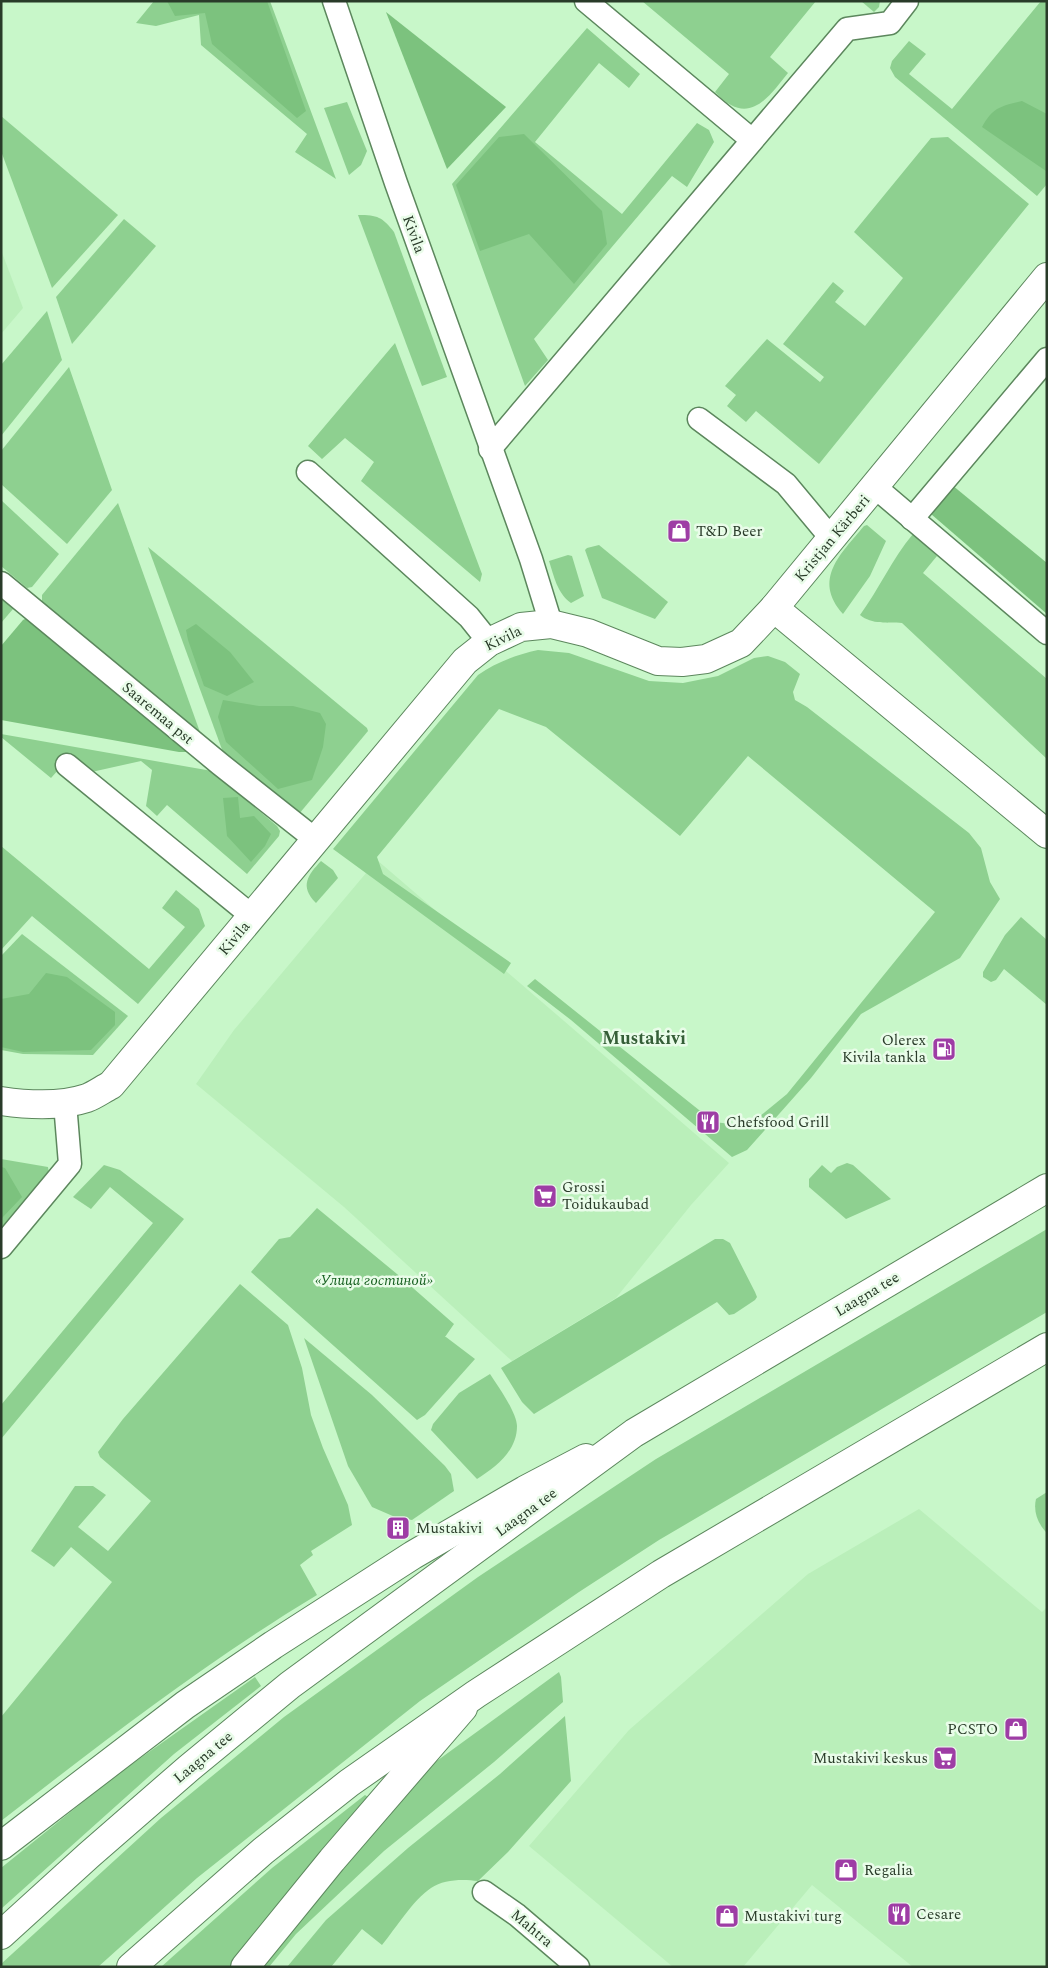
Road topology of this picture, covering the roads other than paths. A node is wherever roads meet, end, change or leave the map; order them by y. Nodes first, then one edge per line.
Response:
1 (334, 1) edge
2 (586, 1) edge
3 (907, 1) edge
4 (752, 140) junction
5 (1047, 276) edge
6 (1047, 359) edge
7 (699, 419) dead end
8 (490, 449) junction
9 (308, 472) dead end
10 (875, 487) junction
11 (912, 519) junction
12 (831, 538) junction
13 (1, 583) edge
14 (774, 608) junction
15 (551, 624) junction
16 (1047, 634) edge
17 (489, 642) junction
18 (67, 765) dead end
19 (1047, 834) edge
20 (316, 840) junction
21 (252, 916) junction
22 (1, 1101) edge
23 (65, 1103) junction
24 (1042, 1189) edge
25 (1, 1247) edge
26 (1047, 1347) edge
27 (634, 1433) junction
28 (476, 1694) junction
29 (1, 1846) edge
30 (484, 1892) dead end
31 (1, 1935) edge
32 (132, 1967) edge
33 (245, 1967) edge
34 (578, 1967) edge

1 - 8 street, Kivila
2 - 4 street
3 - 4 street
4 - 8 street
5 - 10 main road, Kristjan Kärberi
6 - 11 street
7 - 12 street
8 - 15 street, Kivila
9 - 17 street
10 - 11 street
10 - 12 main road, Kristjan Kärberi
11 - 16 street
12 - 14 main road, Kristjan Kärberi
13 - 20 street, Saaremaa pst
14 - 15 main road, Kristjan Kärberi
14 - 19 main road
15 - 17 main road, Kivila
17 - 20 main road, Kivila
18 - 21 street
20 - 21 main road, Kivila
21 - 23 main road, Kivila
22 - 23 main road, Kivila
23 - 25 street
24 - 27 main road, Laagna tee
26 - 28 main road
27 - 29 main road
27 - 31 main road, Laagna tee
28 - 32 main road
28 - 33 main road
30 - 34 street, Mahtra

